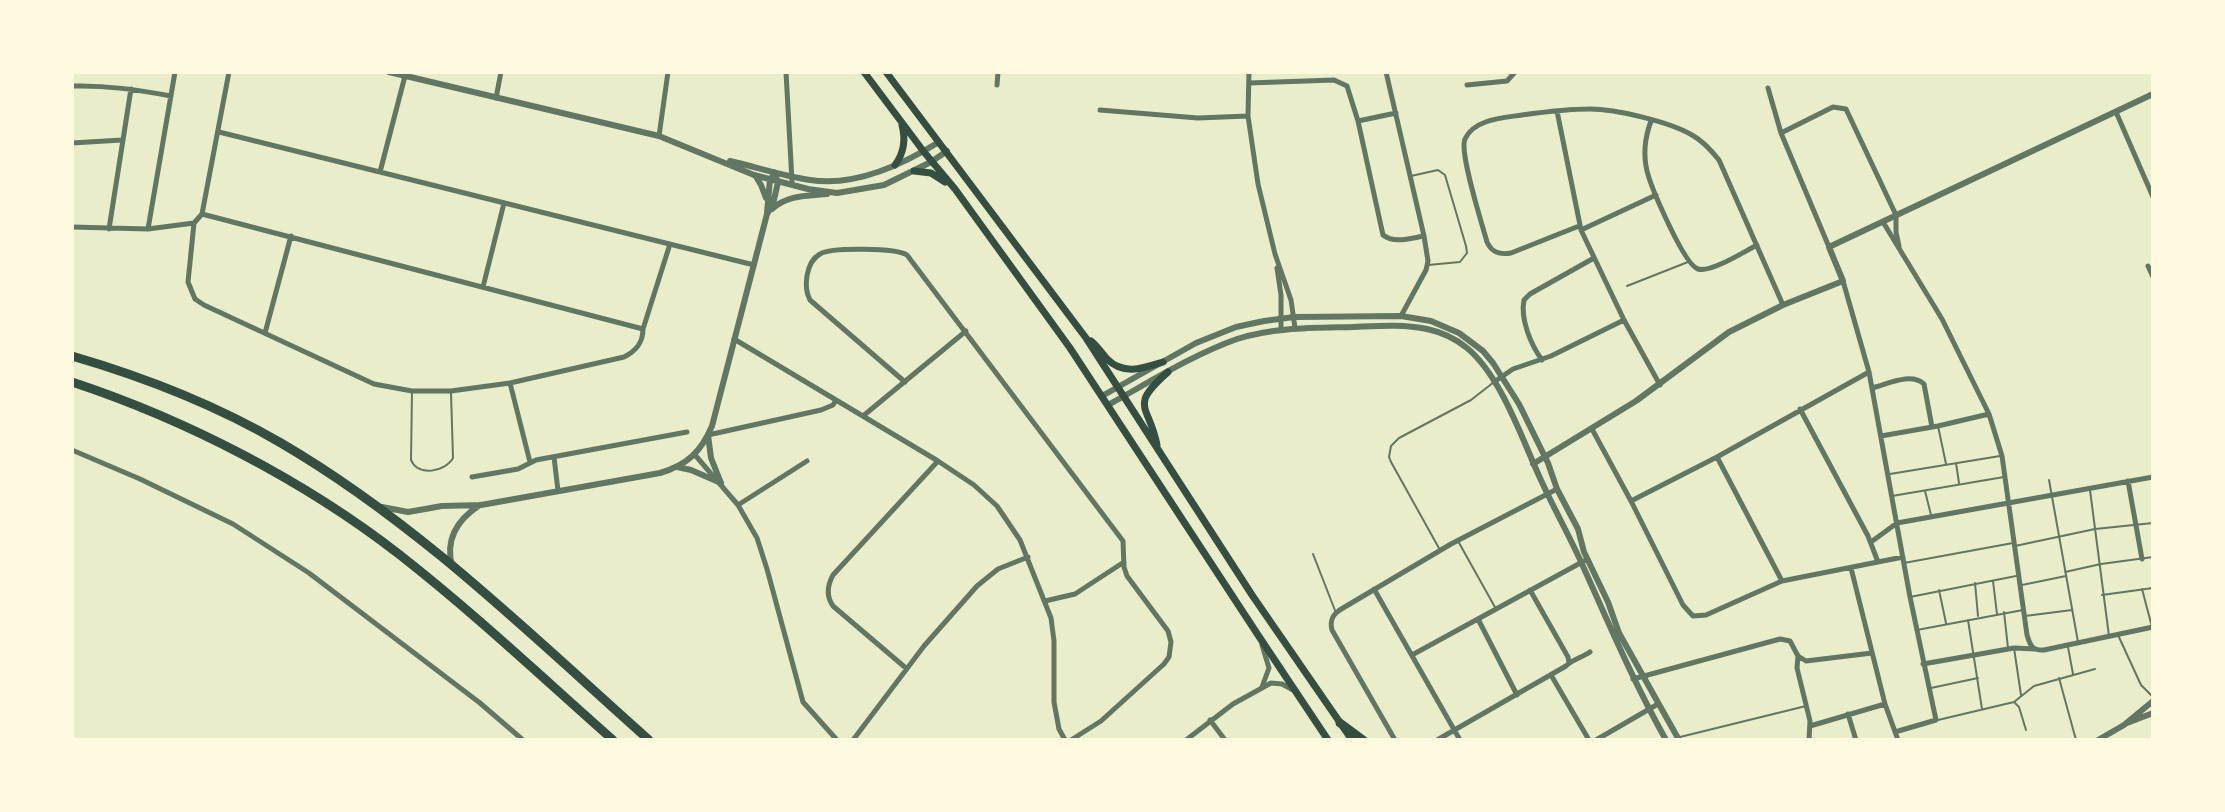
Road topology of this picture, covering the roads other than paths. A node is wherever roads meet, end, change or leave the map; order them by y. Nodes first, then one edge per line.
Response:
1 (175, 72) edge
2 (229, 72) edge
3 (389, 72) edge
4 (501, 72) edge
5 (668, 72) edge
6 (786, 72) edge
7 (864, 72) edge
8 (886, 72) edge
9 (998, 72) edge
10 (1249, 72) edge
11 (1386, 72) edge
12 (1515, 72) edge
13 (405, 76) junction
14 (1249, 83) junction
15 (997, 85) dead end
16 (1467, 85) dead end
17 (72, 86) edge
18 (1768, 88) dead end
19 (131, 89) junction
20 (2153, 94) edge
21 (171, 96) junction
22 (496, 98) junction
23 (1100, 110) dead end
24 (1557, 111) junction
25 (2116, 112) junction
26 (1396, 113) junction
27 (1248, 116) junction
28 (899, 117) junction
29 (1358, 121) junction
30 (1651, 121) junction
31 (219, 132) junction
32 (1781, 133) junction
33 (659, 136) junction
34 (122, 140) junction
35 (939, 142) junction
36 (72, 143) edge
37 (947, 151) junction
38 (924, 152) junction
39 (714, 158) junction
40 (931, 162) junction
41 (895, 165) junction
42 (914, 171) junction
43 (380, 172) junction
44 (776, 173) junction
45 (754, 175) junction
46 (1410, 176) junction
47 (770, 179) junction
48 (792, 181) junction
49 (778, 182) junction
50 (955, 189) junction
51 (837, 193) junction
52 (1656, 195) junction
53 (2153, 197) edge
54 (766, 202) junction
55 (504, 203) junction
56 (202, 213) junction
57 (767, 214) junction
58 (1896, 215) junction
59 (1882, 222) junction
60 (194, 223) junction
61 (72, 227) edge
62 (1580, 228) junction
63 (109, 229) junction
64 (148, 229) junction
65 (291, 236) junction
66 (1424, 236) junction
67 (670, 244) junction
68 (1758, 245) junction
69 (1829, 247) junction
70 (1275, 254) junction
71 (1901, 254) junction
72 (1594, 258) junction
73 (1688, 262) junction
74 (754, 265) junction
75 (1428, 265) junction
76 (2148, 266) dead end
77 (2153, 277) edge
78 (1843, 281) junction
79 (1627, 286) dead end
80 (483, 287) junction
81 (1783, 305) junction
82 (1401, 316) junction
83 (1294, 317) junction
84 (1280, 318) junction
85 (1624, 320) junction
86 (1295, 328) junction
87 (643, 329) junction
88 (1281, 330) junction
89 (966, 331) junction
90 (265, 333) junction
91 (1086, 338) junction
92 (734, 339) junction
93 (72, 356) edge
94 (1542, 360) junction
95 (1163, 362) junction
96 (1168, 372) junction
97 (1869, 372) junction
98 (1502, 375) junction
99 (72, 382) edge
100 (905, 382) junction
101 (1494, 382) junction
102 (510, 383) junction
103 (1660, 385) junction
104 (1117, 388) junction
105 (1872, 388) junction
106 (451, 391) junction
107 (412, 392) junction
108 (1102, 396) junction
109 (1123, 397) junction
110 (836, 400) junction
111 (1108, 405) junction
112 (1800, 409) junction
113 (1989, 414) junction
114 (863, 416) junction
115 (1935, 427) junction
116 (1592, 429) junction
117 (687, 432) dead end
118 (708, 435) junction
119 (1881, 436) junction
120 (72, 450) edge
121 (1158, 451) junction
122 (695, 455) junction
123 (2002, 456) junction
124 (554, 457) junction
125 (1545, 457) junction
126 (1717, 457) junction
127 (807, 461) dead end
128 (938, 461) junction
129 (530, 462) junction
130 (1956, 463) junction
131 (1533, 464) junction
132 (1946, 464) junction
133 (676, 467) junction
134 (1887, 475) junction
135 (472, 477) dead end
136 (2006, 477) junction
137 (2153, 477) edge
138 (2049, 480) dead end
139 (2128, 482) junction
140 (721, 483) junction
141 (1959, 483) junction
142 (2090, 488) junction
143 (1557, 489) junction
144 (558, 491) junction
145 (1925, 491) junction
146 (1547, 494) junction
147 (2052, 495) junction
148 (1892, 496) junction
149 (1632, 501) junction
150 (2009, 502) junction
151 (370, 503) junction
152 (481, 505) junction
153 (738, 505) junction
154 (1931, 515) junction
155 (1897, 523) junction
156 (2153, 523) edge
157 (2136, 526) junction
158 (2095, 529) junction
159 (2060, 535) junction
160 (1458, 541) junction
161 (1871, 542) junction
162 (2015, 544) junction
163 (1440, 550) junction
164 (1312, 554) dead end
165 (1028, 557) junction
166 (2153, 557) edge
167 (2142, 559) junction
168 (1903, 560) junction
169 (1584, 561) junction
170 (1124, 562) junction
171 (1878, 562) junction
172 (2101, 564) junction
173 (452, 566) junction
174 (1851, 568) junction
175 (2065, 572) junction
176 (2019, 576) junction
177 (2066, 576) junction
178 (1782, 580) junction
179 (1993, 580) junction
180 (1975, 583) junction
181 (2020, 585) junction
182 (2153, 588) edge
183 (1374, 589) junction
184 (2142, 589) junction
185 (1530, 590) junction
186 (1939, 590) junction
187 (2102, 595) junction
188 (1910, 597) junction
189 (1045, 601) junction
190 (1496, 609) junction
191 (2073, 609) junction
192 (1336, 612) junction
193 (2004, 612) junction
194 (2024, 613) junction
195 (1997, 614) junction
196 (1978, 617) junction
197 (1478, 619) junction
198 (1968, 620) junction
199 (1946, 624) junction
200 (2152, 627) edge
201 (1917, 630) junction
202 (2118, 634) junction
203 (1257, 635) junction
204 (2109, 636) junction
205 (2079, 642) junction
206 (2067, 644) junction
207 (2011, 649) junction
208 (2034, 649) junction
209 (1590, 652) dead end
210 (1872, 653) junction
211 (1412, 655) junction
212 (1798, 656) junction
213 (1974, 656) junction
214 (1569, 662) junction
215 (1923, 664) junction
216 (908, 669) junction
217 (2095, 669) dead end
218 (2073, 674) junction
219 (1551, 675) junction
220 (1642, 677) junction
221 (1978, 678) junction
222 (2059, 678) junction
223 (1633, 679) junction
224 (1261, 688) junction
225 (1929, 689) junction
226 (1517, 694) junction
227 (2021, 695) junction
228 (1302, 698) junction
229 (2153, 699) edge
230 (2014, 702) junction
231 (1658, 704) junction
232 (1885, 704) junction
233 (1807, 706) junction
234 (1982, 709) junction
235 (1649, 710) junction
236 (2153, 713) edge
237 (1848, 714) junction
238 (1210, 720) junction
239 (1936, 720) junction
240 (1340, 723) junction
241 (2124, 724) junction
242 (1810, 726) junction
243 (1455, 730) junction
244 (2026, 730) dead end
245 (1895, 732) junction
246 (1607, 737) edge
247 (1678, 739) edge
248 (523, 740) edge
249 (613, 740) edge
250 (649, 740) edge
251 (837, 740) edge
252 (853, 740) edge
253 (1065, 740) edge
254 (1071, 740) edge
255 (1186, 740) edge
256 (1225, 740) edge
257 (1329, 740) edge
258 (1352, 740) edge
259 (1363, 740) edge
260 (1395, 740) edge
261 (1437, 740) edge
262 (1460, 740) edge
263 (1589, 740) edge
264 (1596, 740) edge
265 (1666, 740) edge
266 (1809, 740) edge
267 (1856, 740) edge
268 (1898, 740) edge
269 (2076, 740) edge
270 (2098, 740) edge

1 - 21 street
2 - 31 street
3 - 13 street
4 - 22 street
5 - 33 street
6 - 48 street
7 - 28 main road
8 - 35 main road
9 - 15 street
10 - 14 street
11 - 26 street
12 - 16 street
13 - 22 street
13 - 43 street
14 - 27 street
14 - 29 street
17 - 19 street
18 - 32 street
19 - 21 street
19 - 34 street
20 - 25 street
21 - 64 street
22 - 33 street
23 - 27 street
24 - 30 street
24 - 62 street
24 - 62 street
25 - 53 street
25 - 58 street
26 - 29 street
26 - 46 street
27 - 70 street
28 - 38 main road
28 - 41 main road
29 - 66 street
30 - 52 street
30 - 68 street
31 - 43 street
31 - 56 street
32 - 58 street
32 - 69 street
33 - 39 street
34 - 36 street
34 - 63 street
35 - 37 main road
35 - 38 street
37 - 40 street
37 - 91 main road
38 - 40 main road
38 - 41 street
39 - 44 street
39 - 45 street
40 - 42 street
40 - 50 main road
41 - 48 street
42 - 50 main road
42 - 51 street
43 - 55 street
44 - 47 street
44 - 48 street
44 - 49 street
45 - 47 street
45 - 54 street
46 - 66 street
46 - 75 lane
47 - 49 street
47 - 54 street
48 - 49 street
48 - 51 street
49 - 57 street
50 - 108 main road
51 - 57 street
52 - 62 street
52 - 73 street
54 - 57 street
55 - 67 street
55 - 80 street
56 - 60 street
56 - 65 street
57 - 74 street
58 - 59 street
58 - 71 street
59 - 69 street
59 - 71 street
60 - 64 street
60 - 90 street
61 - 63 street
62 - 72 street
63 - 64 street
65 - 80 street
65 - 90 street
66 - 75 street
67 - 74 street
67 - 87 street
68 - 73 street
68 - 81 street
69 - 78 street
70 - 83 street
70 - 84 street
71 - 113 street
72 - 85 street
72 - 94 street
73 - 79 lane
74 - 92 street
75 - 82 street
76 - 77 street
78 - 81 street
78 - 97 street
80 - 87 street
81 - 103 street
82 - 83 street
82 - 98 street
83 - 84 street
83 - 86 street
84 - 88 street
84 - 95 street
85 - 94 street
85 - 103 street
86 - 88 street
86 - 101 street
87 - 102 street
88 - 96 street
89 - 100 street
89 - 100 street
89 - 170 street
90 - 107 street
91 - 95 main road
91 - 104 main road
92 - 110 street
92 - 118 street
93 - 151 highway
94 - 98 street
95 - 104 street
96 - 109 street
96 - 121 main road
97 - 105 street
97 - 112 street
98 - 101 street
98 - 125 street
99 - 249 highway
100 - 114 street
101 - 131 street
101 - 163 lane
102 - 106 street
102 - 129 street
103 - 116 street
104 - 108 street
104 - 109 main road
105 - 115 street
105 - 119 street
106 - 107 street
106 - 107 lane
108 - 111 main road
109 - 111 street
109 - 121 main road
110 - 114 street
110 - 118 street
111 - 203 main road
112 - 126 street
112 - 161 street
113 - 115 street
113 - 123 street
114 - 128 street
115 - 119 street
115 - 132 lane
116 - 125 street
116 - 149 street
117 - 124 street
118 - 122 street
118 - 140 street
119 - 134 street
120 - 248 street
121 - 240 main road
122 - 133 street
122 - 140 street
123 - 130 lane
123 - 136 street
124 - 129 street
124 - 144 street
125 - 131 street
125 - 143 street
126 - 149 street
126 - 178 street
127 - 153 street
128 - 165 street
128 - 216 street
129 - 135 street
130 - 132 lane
130 - 141 lane
131 - 146 street
132 - 134 lane
133 - 140 street
133 - 144 street
134 - 148 street
136 - 141 lane
136 - 150 street
137 - 139 street
138 - 147 lane
139 - 142 street
139 - 157 street
140 - 153 street
141 - 145 lane
142 - 147 street
142 - 158 lane
143 - 146 street
143 - 169 street
144 - 152 street
145 - 148 lane
145 - 154 lane
146 - 160 street
146 - 169 street
147 - 150 street
147 - 159 lane
148 - 155 street
149 - 178 street
150 - 154 street
150 - 162 street
151 - 152 street
151 - 173 highway
152 - 173 street
153 - 251 street
154 - 155 street
155 - 161 street
155 - 168 street
156 - 157 lane
157 - 158 lane
157 - 167 street
158 - 159 lane
158 - 172 lane
159 - 162 lane
159 - 175 lane
160 - 163 street
160 - 190 lane
161 - 171 street
162 - 168 lane
162 - 176 street
163 - 183 street
164 - 192 lane
165 - 189 street
165 - 216 street
166 - 167 lane
167 - 172 lane
168 - 171 street
168 - 188 street
169 - 185 street
169 - 220 street
169 - 223 street
170 - 189 street
170 - 254 street
171 - 174 street
172 - 175 lane
172 - 187 lane
173 - 250 highway
174 - 178 street
174 - 210 street
175 - 177 lane
176 - 179 lane
176 - 181 street
177 - 181 lane
177 - 191 lane
179 - 180 lane
179 - 195 lane
180 - 186 lane
180 - 196 lane
181 - 194 street
182 - 184 lane
183 - 192 street
183 - 211 street
184 - 187 lane
184 - 200 lane
185 - 190 street
185 - 214 street
186 - 188 lane
186 - 199 lane
187 - 204 lane
188 - 201 street
189 - 253 street
190 - 197 street
191 - 194 lane
191 - 205 lane
192 - 260 street
193 - 194 lane
193 - 195 lane
193 - 207 lane
194 - 208 street
195 - 196 lane
196 - 198 lane
197 - 211 street
197 - 226 street
198 - 199 lane
198 - 213 lane
199 - 201 lane
200 - 202 street
201 - 215 street
202 - 204 street
202 - 229 lane
203 - 224 street
203 - 228 main road
204 - 205 street
205 - 206 street
206 - 208 street
206 - 218 lane
207 - 208 street
207 - 213 street
207 - 227 lane
209 - 214 street
210 - 212 street
210 - 232 street
211 - 243 street
212 - 220 street
212 - 233 street
213 - 215 street
213 - 221 lane
214 - 219 street
215 - 225 street
216 - 252 street
217 - 218 lane
218 - 222 lane
219 - 226 street
219 - 263 street
220 - 223 street
220 - 231 street
221 - 225 lane
221 - 234 lane
222 - 227 lane
222 - 269 lane
223 - 235 street
224 - 228 street
224 - 238 street
225 - 239 street
226 - 243 street
227 - 230 lane
228 - 257 main road
229 - 241 street
230 - 234 lane
230 - 244 lane
231 - 235 street
231 - 247 street
232 - 237 street
232 - 245 street
233 - 242 street
233 - 247 lane
234 - 239 lane
235 - 246 street
235 - 265 street
236 - 241 street
237 - 242 street
237 - 267 street
238 - 255 street
238 - 256 street
239 - 245 street
240 - 258 main road
240 - 259 highway
241 - 270 street
242 - 266 street
243 - 261 street
243 - 262 street
245 - 268 street
246 - 264 street

